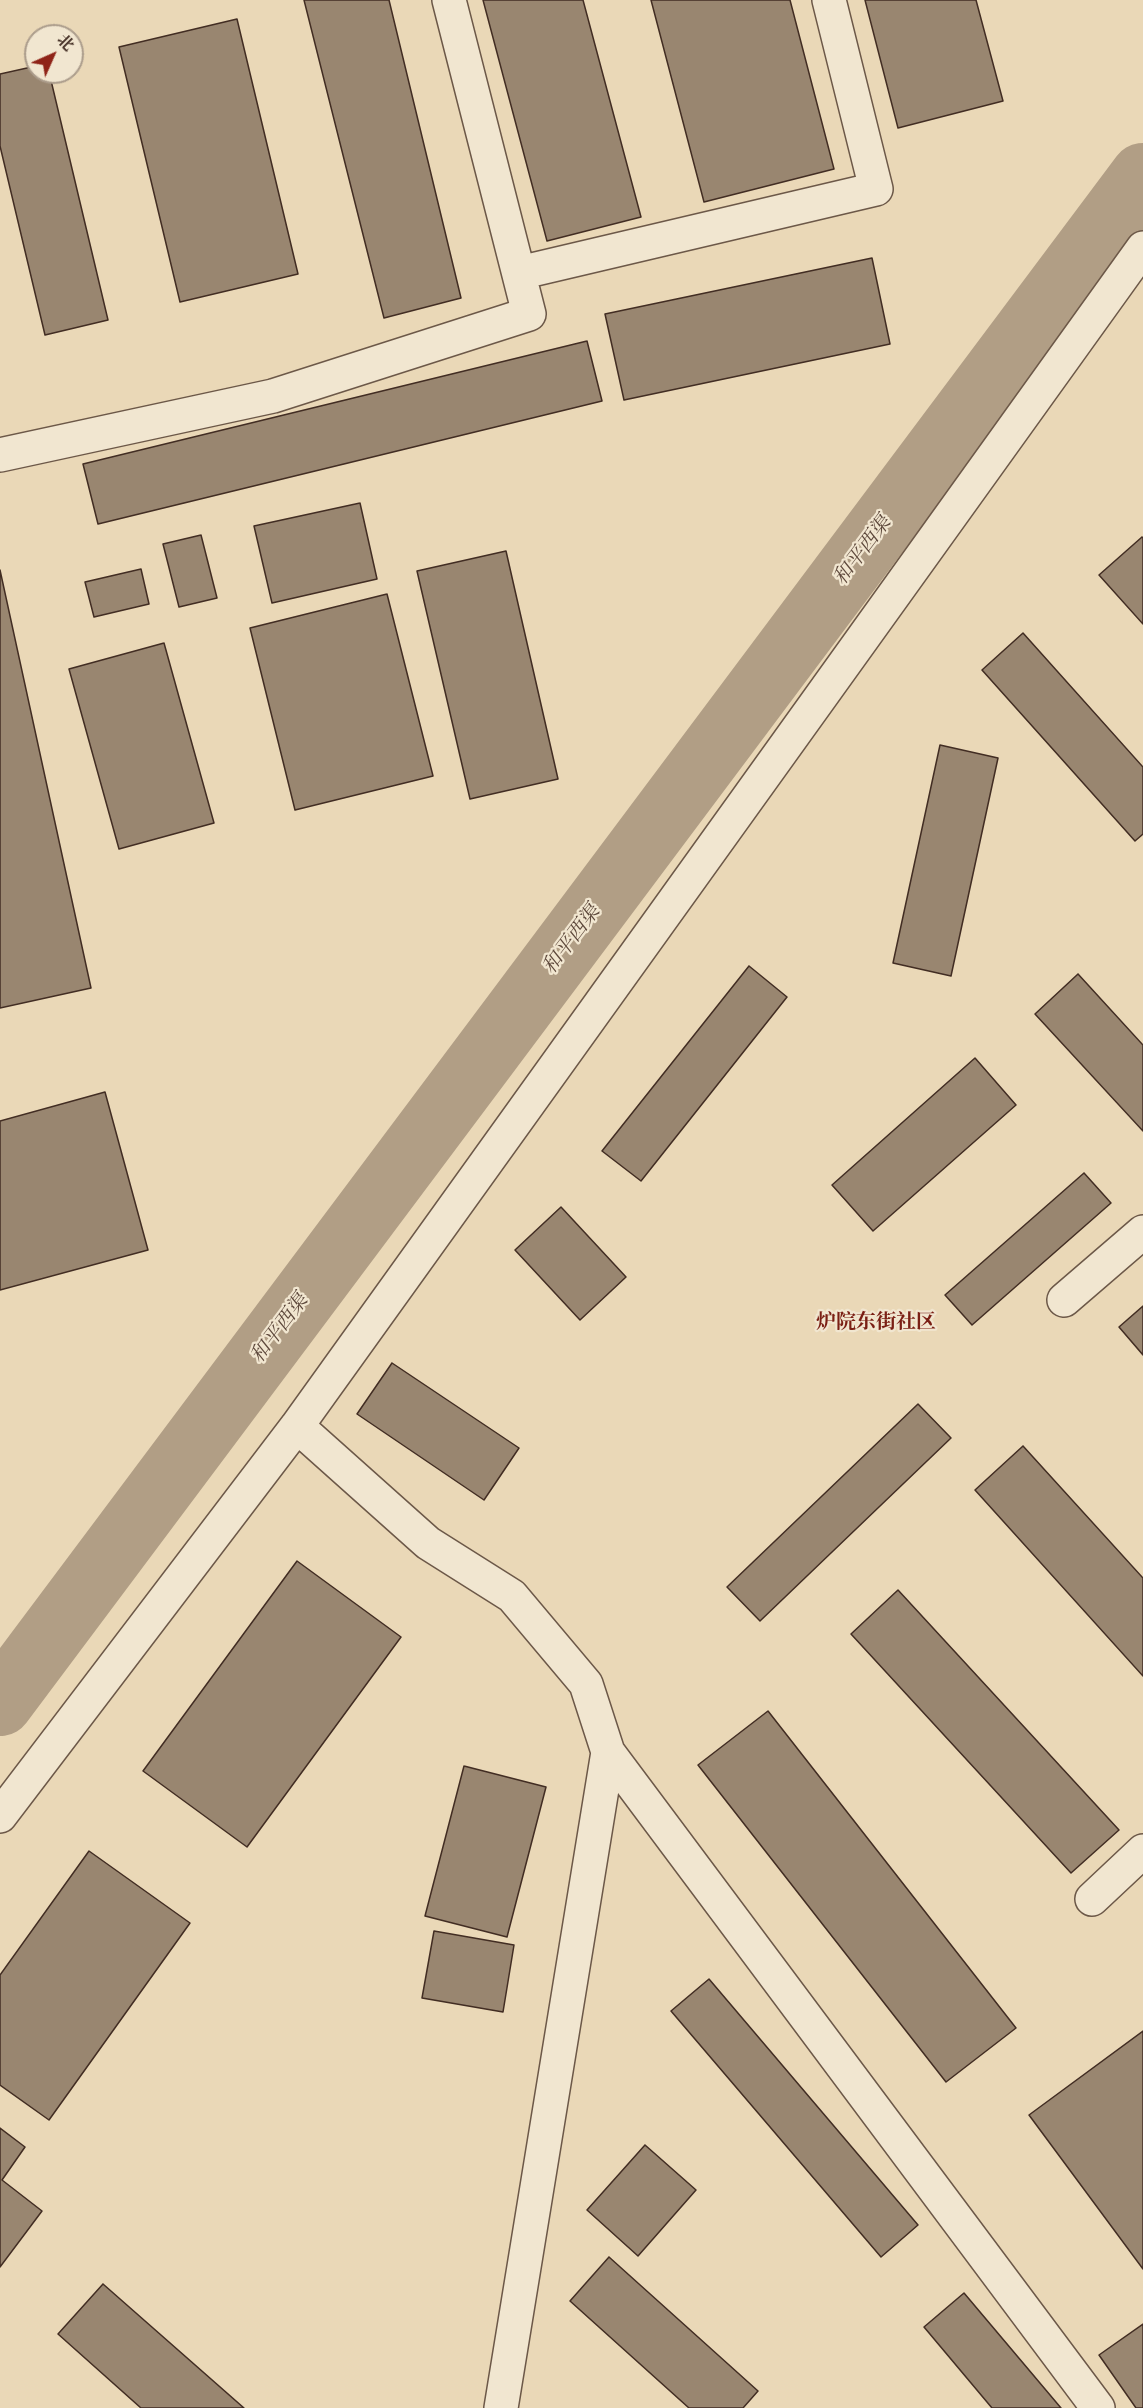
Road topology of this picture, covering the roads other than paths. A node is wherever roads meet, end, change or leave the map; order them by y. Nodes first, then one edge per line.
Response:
1 (450, 0) edge
2 (829, 0) edge
3 (1143, 248) edge
4 (519, 273) junction
5 (0, 455) edge
6 (1143, 1232) edge
7 (1064, 1300) dead end
8 (297, 1426) junction
9 (608, 1752) junction
10 (0, 1816) edge
11 (1143, 1851) edge
12 (1092, 1899) dead end
13 (501, 2408) edge
14 (1098, 2408) edge

1 - 4 street
2 - 4 street
3 - 8 street
4 - 5 street
6 - 7 street
8 - 9 street
8 - 10 street
9 - 13 street
9 - 14 street
11 - 12 street

